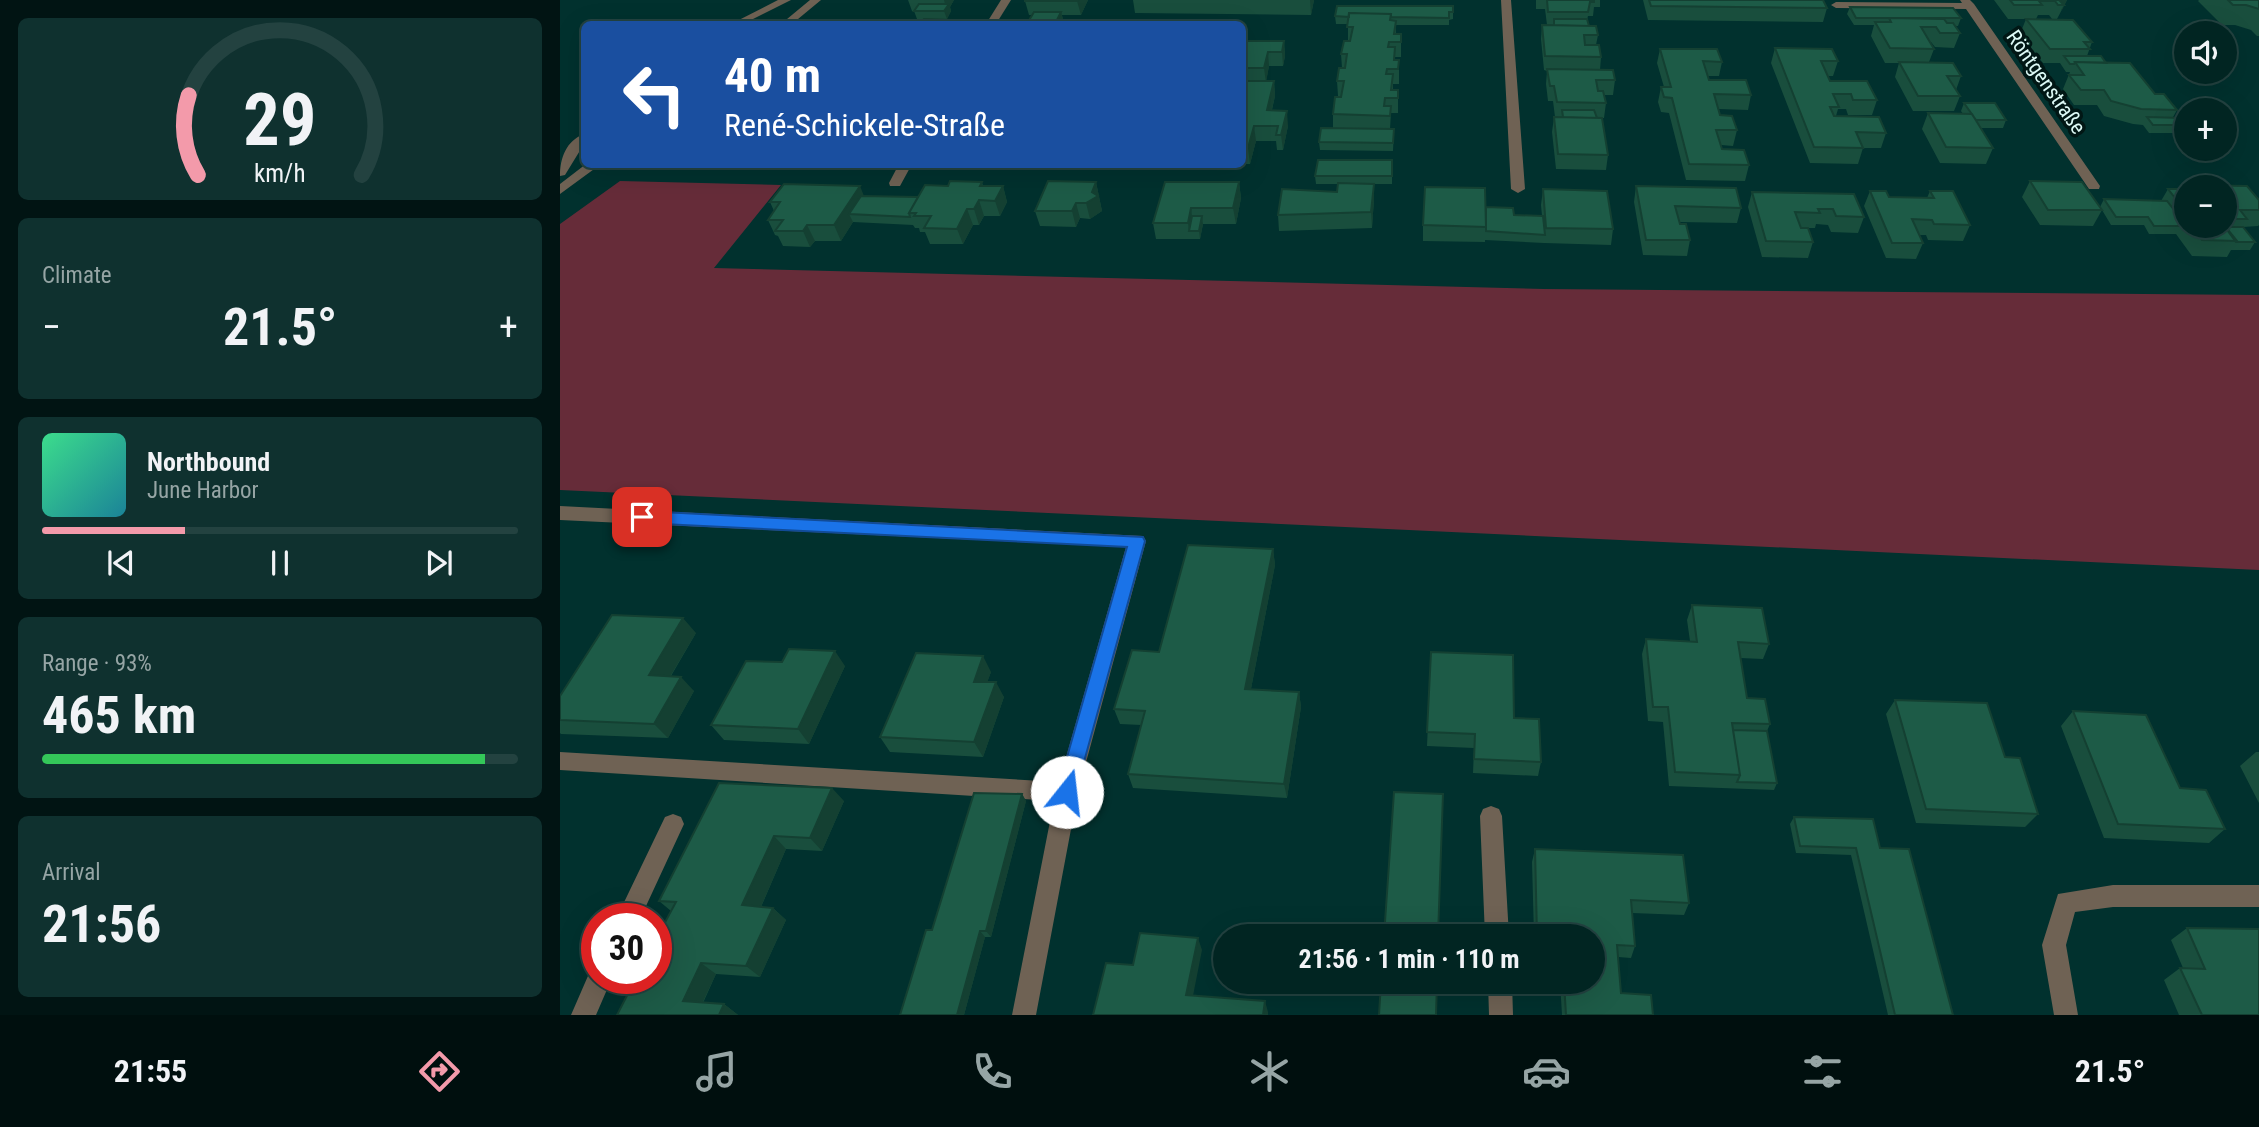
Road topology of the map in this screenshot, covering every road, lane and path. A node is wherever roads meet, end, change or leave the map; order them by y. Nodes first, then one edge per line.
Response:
1 (786, 0) edge
2 (816, 0) edge
3 (1006, 0) edge
4 (1506, 0) edge
5 (1967, 3) edge
6 (1836, 5) dead end
7 (742, 21) edge
8 (790, 21) edge
9 (993, 21) edge
10 (581, 140) edge
11 (590, 168) edge
12 (904, 168) edge
13 (560, 172) edge
14 (895, 183) dead end
15 (2094, 187) dead end
16 (1518, 189) dead end
17 (560, 190) edge
18 (560, 513) edge
19 (560, 761) edge
20 (1067, 792) junction
21 (1491, 816) dead end
22 (673, 824) dead end
23 (2259, 896) edge
24 (636, 903) edge
25 (1496, 924) edge
26 (593, 994) edge
27 (1501, 994) edge
28 (583, 1015) edge
29 (1024, 1015) edge
30 (1502, 1015) edge
31 (2066, 1015) edge

1 - 7 street
2 - 8 street
3 - 9 street
4 - 16 street
5 - 6 street
5 - 15 street, Röntgenstraße
10 - 13 street
11 - 17 street
12 - 14 street
18 - 20 street
19 - 20 street
20 - 29 street
21 - 25 street
22 - 24 street
23 - 31 street
26 - 28 street
27 - 30 street

